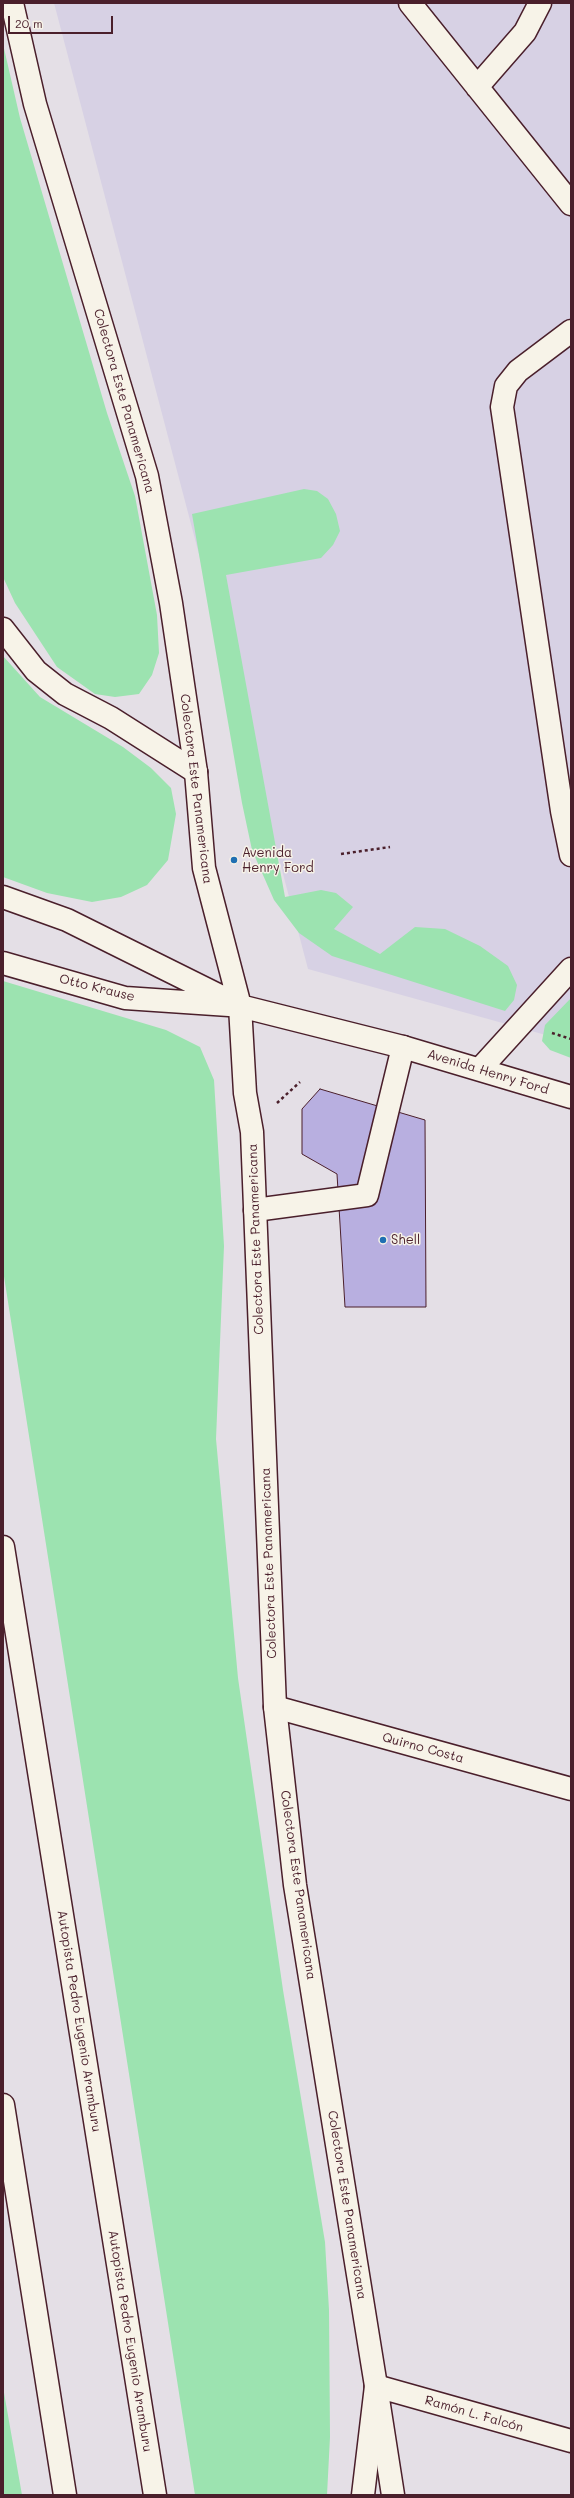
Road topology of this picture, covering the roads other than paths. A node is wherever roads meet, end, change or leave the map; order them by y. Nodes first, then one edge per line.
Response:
1 (12, 3) edge
2 (410, 3) edge
3 (540, 3) edge
4 (477, 87) junction
5 (571, 204) edge
6 (571, 331) edge
7 (3, 629) edge
8 (196, 772) junction
9 (571, 856) edge
10 (3, 897) edge
11 (3, 963) edge
12 (571, 970) edge
13 (240, 1006) junction
14 (403, 1047) junction
15 (480, 1069) junction
16 (571, 1096) edge
17 (255, 1210) junction
18 (3, 1547) edge
19 (275, 1707) junction
20 (571, 1788) edge
21 (3, 2105) edge
22 (3, 2147) edge
23 (22, 2226) junction
24 (376, 2386) junction
25 (571, 2441) edge
26 (65, 2495) edge
27 (155, 2495) edge
28 (363, 2495) edge
29 (393, 2495) edge

1 - 8 main road, Colectora Este Panamericana
2 - 4 main road
3 - 4 main road
4 - 5 main road
6 - 9 main road
7 - 8 main road
8 - 13 main road, Colectora Este Panamericana
10 - 13 main road, Avenida Henry Ford
11 - 13 main road, Otto Krause
12 - 15 main road
13 - 14 main road, Avenida Henry Ford
13 - 17 main road, Colectora Este Panamericana
14 - 15 main road, Avenida Henry Ford
14 - 17 main road
15 - 16 main road, Avenida Henry Ford
17 - 19 main road, Colectora Este Panamericana
18 - 27 main road, Autopista Pedro Eugenio Aramburu
19 - 20 main road, Quirno Costa
19 - 24 main road, Colectora Este Panamericana
21 - 23 main road
22 - 23 main road
23 - 26 main road
24 - 25 main road, Ramón L. Falcón
24 - 28 main road
24 - 29 main road, Colectora Este Panamericana

